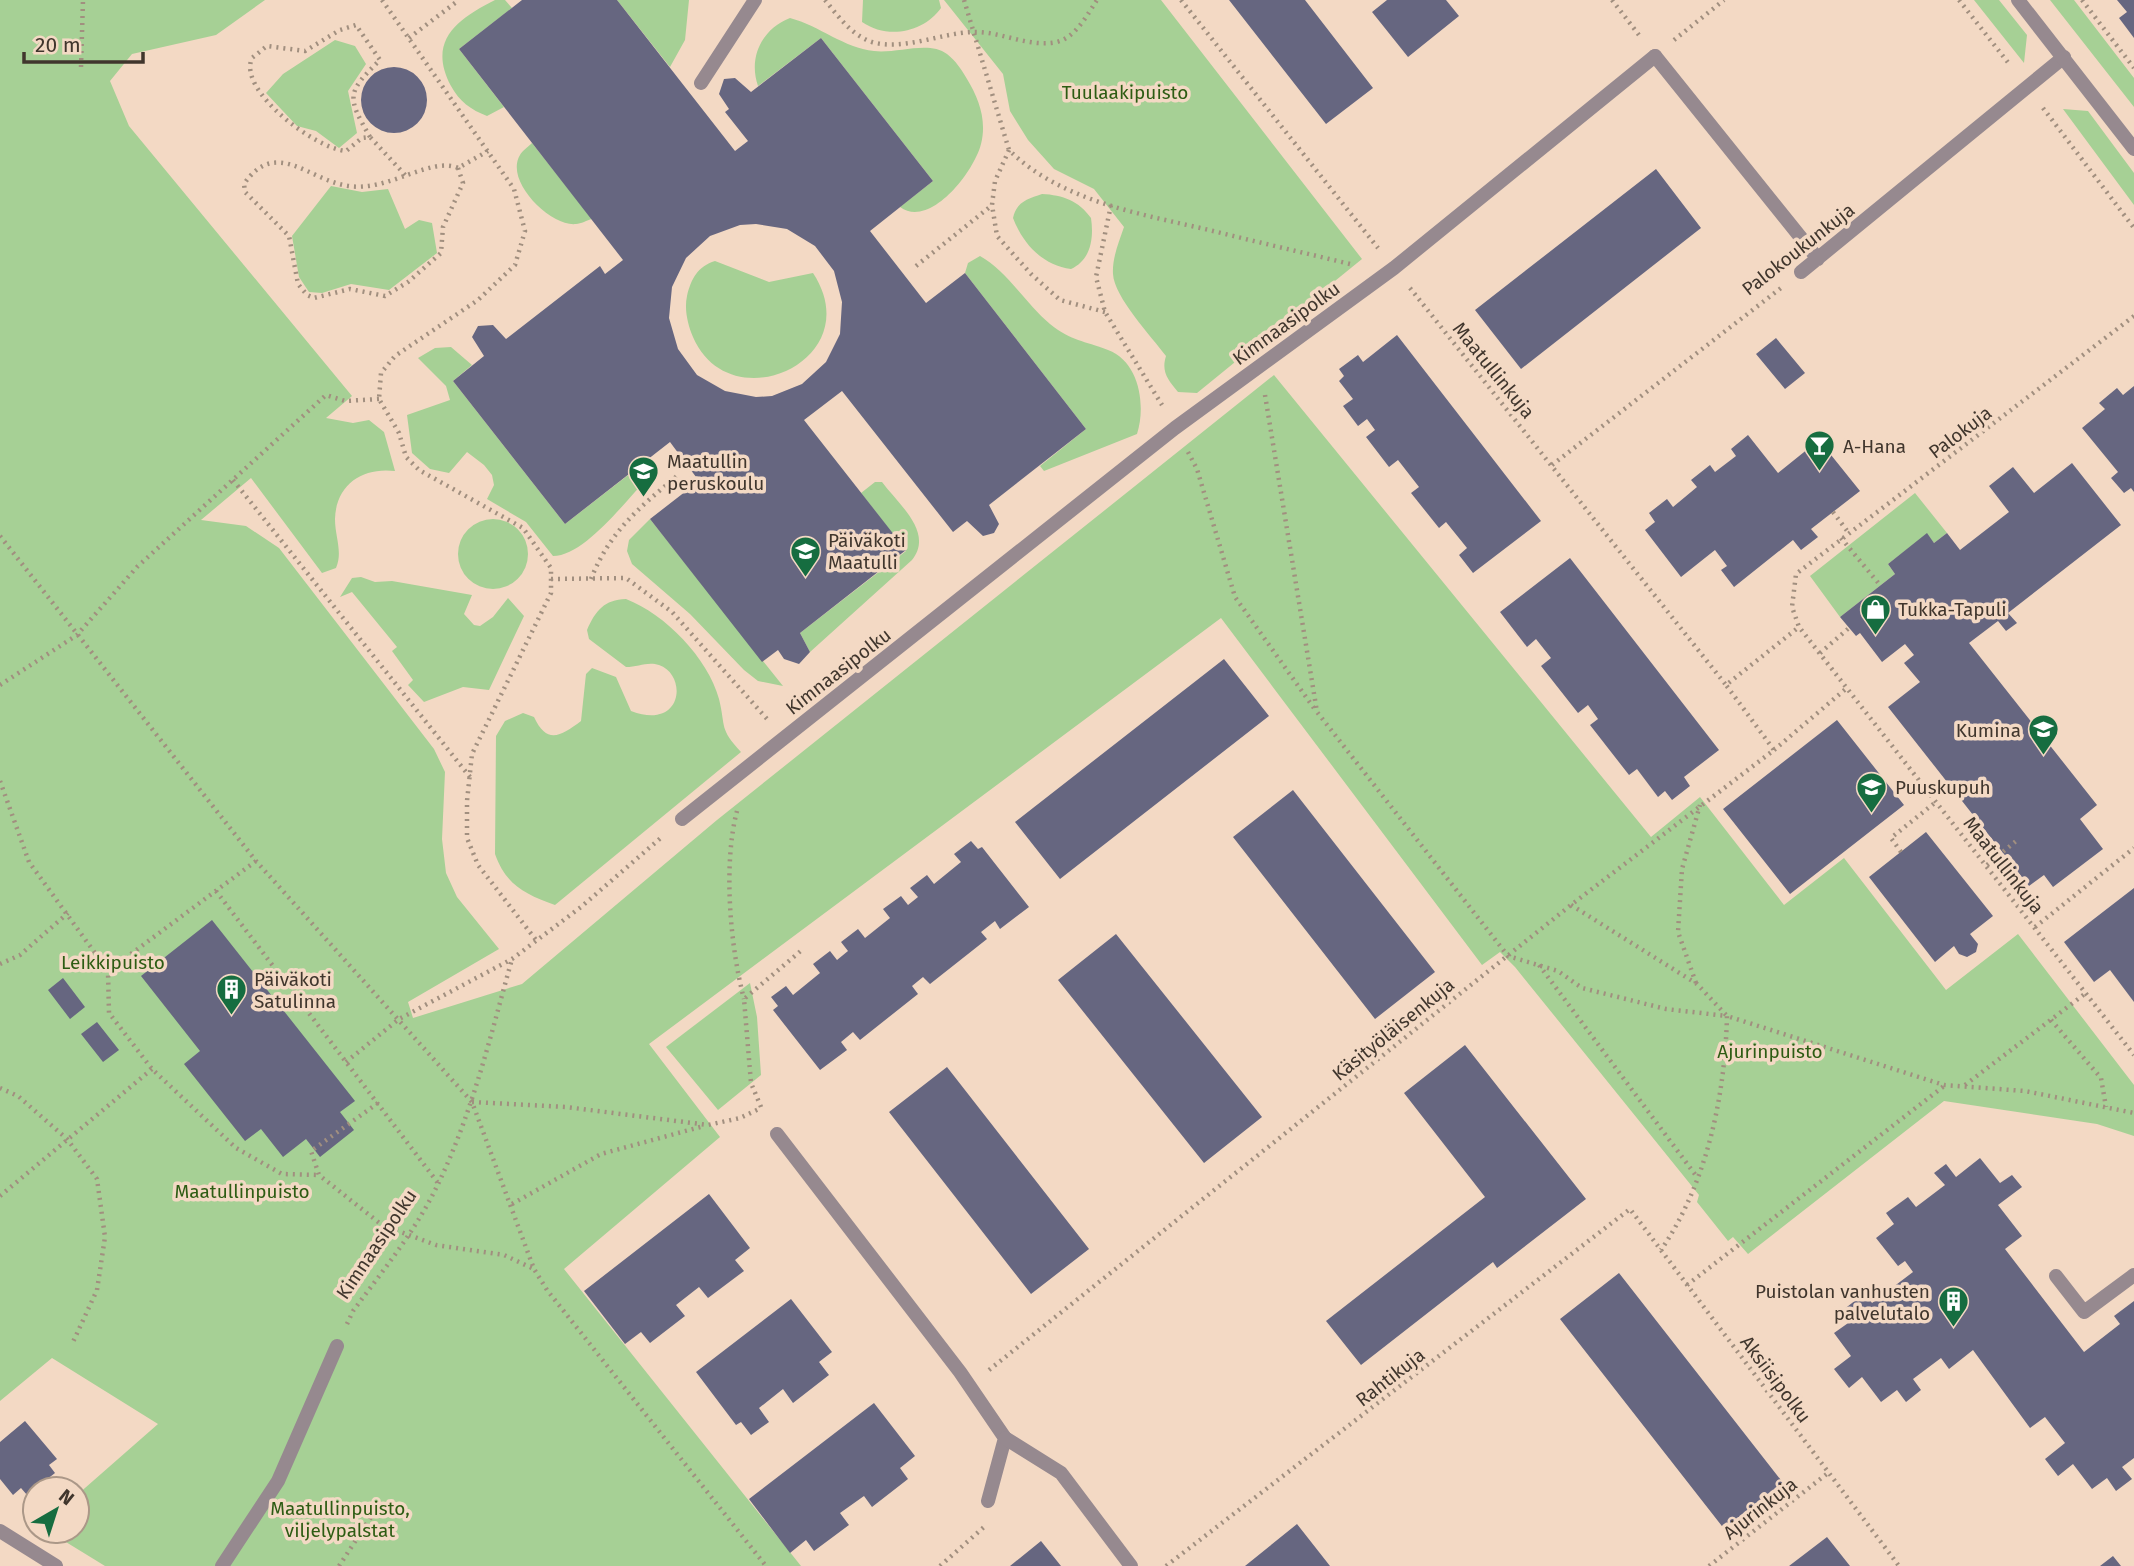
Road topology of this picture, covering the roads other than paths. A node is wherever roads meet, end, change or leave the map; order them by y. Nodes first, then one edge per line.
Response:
1 (755, 0) edge
2 (2018, 0) edge
3 (2064, 57) junction
4 (701, 83) dead end
5 (2134, 149) edge
6 (1818, 259) junction
7 (1801, 272) road end
8 (682, 819) road end
9 (777, 1133) road end
10 (2134, 1275) edge
11 (2056, 1276) dead end
12 (337, 1346) road end
13 (1005, 1438) junction
14 (988, 1501) road end
15 (0, 1531) edge
16 (56, 1566) edge
17 (222, 1566) edge
18 (1131, 1566) edge

1 - 4 street
2 - 3 street
3 - 5 street
3 - 6 street, Palokoukunkuja
6 - 7 street, Palokoukunkuja
6 - 8 street, Kimnaasipolku
9 - 13 street
10 - 11 street
12 - 17 street
13 - 14 street
13 - 18 street
15 - 16 street

